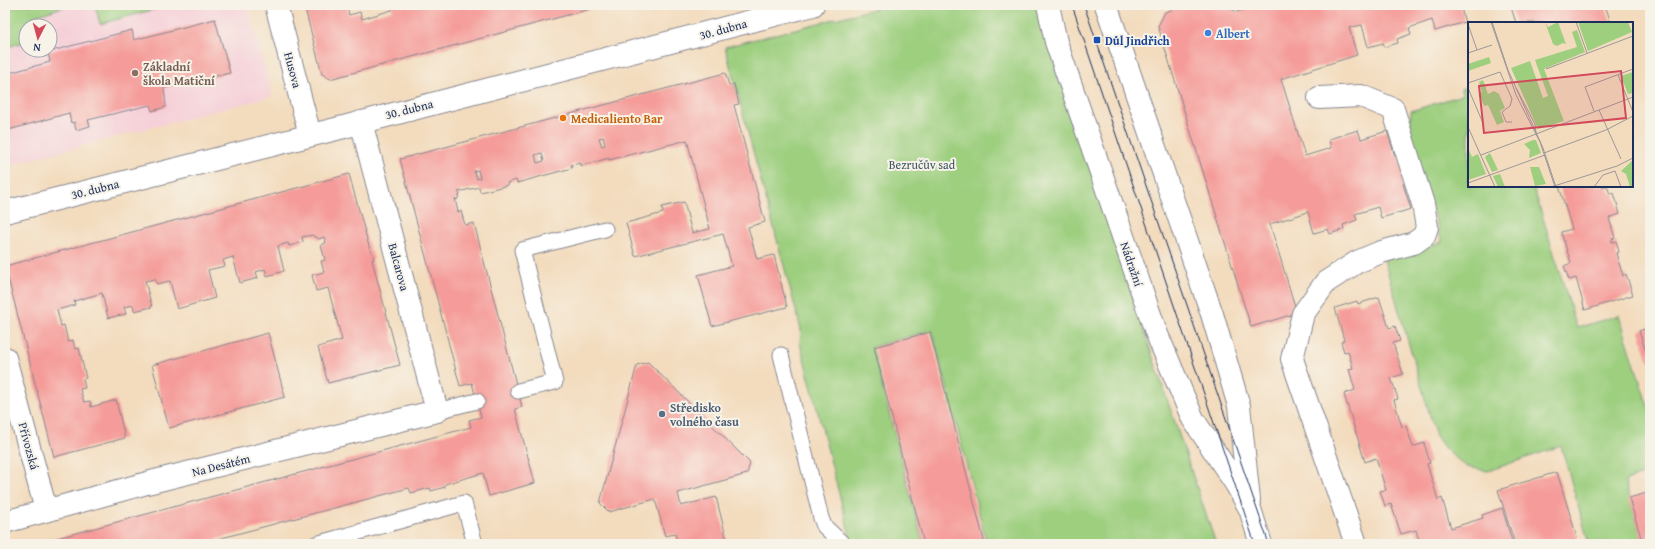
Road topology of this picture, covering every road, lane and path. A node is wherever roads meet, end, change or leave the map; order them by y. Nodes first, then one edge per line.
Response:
1 (276, 5) edge
2 (813, 5) edge
3 (1048, 5) edge
4 (1106, 5) edge
5 (1319, 98) dead end
6 (361, 122) junction
7 (310, 135) junction
8 (5, 212) edge
9 (605, 229) dead end
10 (781, 355) dead end
11 (5, 358) edge
12 (518, 391) dead end
13 (477, 401) dead end
14 (437, 411) junction
15 (1250, 509) junction
16 (46, 510) junction
17 (5, 522) edge
18 (316, 544) edge
19 (475, 544) edge
20 (843, 544) edge
21 (1262, 544) edge
22 (1356, 544) edge

1 - 7 street, Husova
2 - 6 street, 30. dubna
3 - 15 street, Nádražní
4 - 15 street, Nádražní
5 - 22 street
6 - 7 street, 30. dubna
6 - 14 street, Balcarova
7 - 8 street, 30. dubna
9 - 12 lane
10 - 20 lane
11 - 16 street, Přívozská
13 - 14 lane
14 - 16 street, Na Desátém
15 - 21 street, Nádražní
16 - 17 street, Na Desátém
18 - 19 lane

